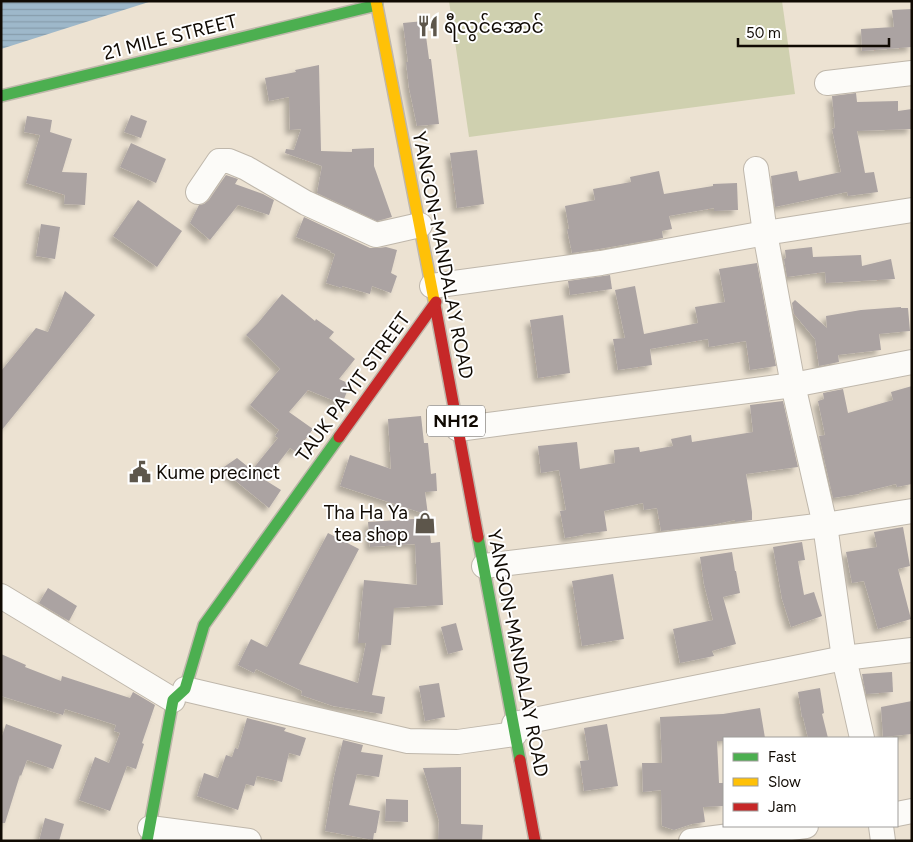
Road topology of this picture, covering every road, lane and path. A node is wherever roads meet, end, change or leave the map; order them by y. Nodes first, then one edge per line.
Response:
1 (376, 3) edge
2 (912, 73) edge
3 (827, 83) dead end
4 (1, 96) edge
5 (756, 168) dead end
6 (198, 192) dead end
7 (912, 210) edge
8 (420, 225) junction
9 (765, 233) junction
10 (434, 294) junction
11 (912, 362) edge
12 (793, 385) junction
13 (458, 429) junction
14 (912, 511) edge
15 (825, 525) junction
16 (484, 566) junction
17 (1, 596) edge
18 (912, 650) edge
19 (844, 658) junction
20 (179, 694) junction
21 (515, 729) junction
22 (862, 737) edge
23 (912, 811) edge
24 (898, 814) edge
25 (798, 827) edge
26 (881, 827) edge
27 (148, 834) edge
28 (249, 841) edge
29 (535, 841) edge
30 (691, 841) edge
31 (883, 841) edge

1 - 4 main road, 21 MILE STREET
1 - 8 main road, YANGON-MANDALAY ROAD / NH12
2 - 3 street
5 - 9 street
6 - 8 street
7 - 9 street
8 - 10 main road, YANGON-MANDALAY ROAD / NH12
9 - 10 street
9 - 12 street
10 - 13 main road, YANGON-MANDALAY ROAD / NH12
10 - 20 main road, TAUK PA YIT STREET
11 - 12 street
12 - 13 street
12 - 15 street
13 - 16 main road, YANGON-MANDALAY ROAD / NH12
14 - 15 street
15 - 16 street
15 - 19 street
16 - 21 main road, YANGON-MANDALAY ROAD / NH12
17 - 20 street
18 - 19 street
19 - 21 street
19 - 22 street
20 - 21 street
20 - 27 main road, TAUK PA YIT STREET
21 - 29 main road, YANGON-MANDALAY ROAD / NH12
23 - 24 street
25 - 30 street
26 - 31 street
27 - 28 street

